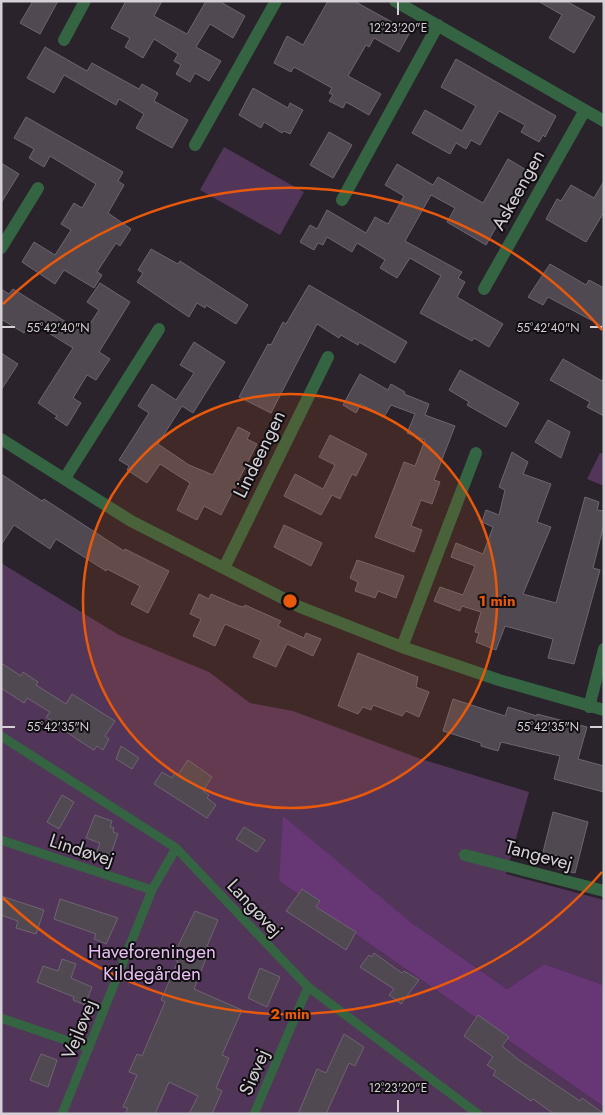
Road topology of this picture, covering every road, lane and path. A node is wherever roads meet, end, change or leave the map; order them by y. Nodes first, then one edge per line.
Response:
1 (85, 1) edge
2 (276, 1) edge
3 (395, 1) edge
4 (438, 25) junction
5 (64, 40) dead end
6 (585, 110) junction
7 (604, 121) edge
8 (195, 145) dead end
9 (38, 188) dead end
10 (342, 200) dead end
11 (1, 248) edge
12 (484, 289) dead end
13 (159, 329) dead end
14 (328, 357) dead end
15 (1, 439) edge
16 (476, 453) dead end
17 (65, 478) junction
18 (224, 568) junction
19 (402, 647) junction
20 (604, 649) edge
21 (588, 706) junction
22 (604, 710) edge
23 (1, 736) edge
24 (1, 840) edge
25 (176, 848) junction
26 (466, 855) dead end
27 (152, 890) junction
28 (604, 891) edge
29 (308, 988) junction
30 (1, 1018) edge
31 (89, 1048) junction
32 (62, 1114) edge
33 (254, 1114) edge
34 (478, 1114) edge

1 - 5 street
2 - 8 street
3 - 4 street
4 - 6 street
4 - 10 street
6 - 7 street
6 - 12 street, Askeengen
9 - 11 street
13 - 17 street
14 - 18 street, Lindeengen
15 - 17 street
16 - 19 street
17 - 18 street
18 - 19 street
19 - 21 street
20 - 21 street
21 - 22 street
23 - 25 lane, Langøvej
24 - 27 lane, Lindøvej
25 - 27 lane, Vejløvej
25 - 29 lane, Langøvej
26 - 28 street, Tangevej
27 - 31 lane, Vejløvej
29 - 33 lane, Siøvej
29 - 34 lane, Langøvej
30 - 31 lane
31 - 32 lane, Vejløvej

